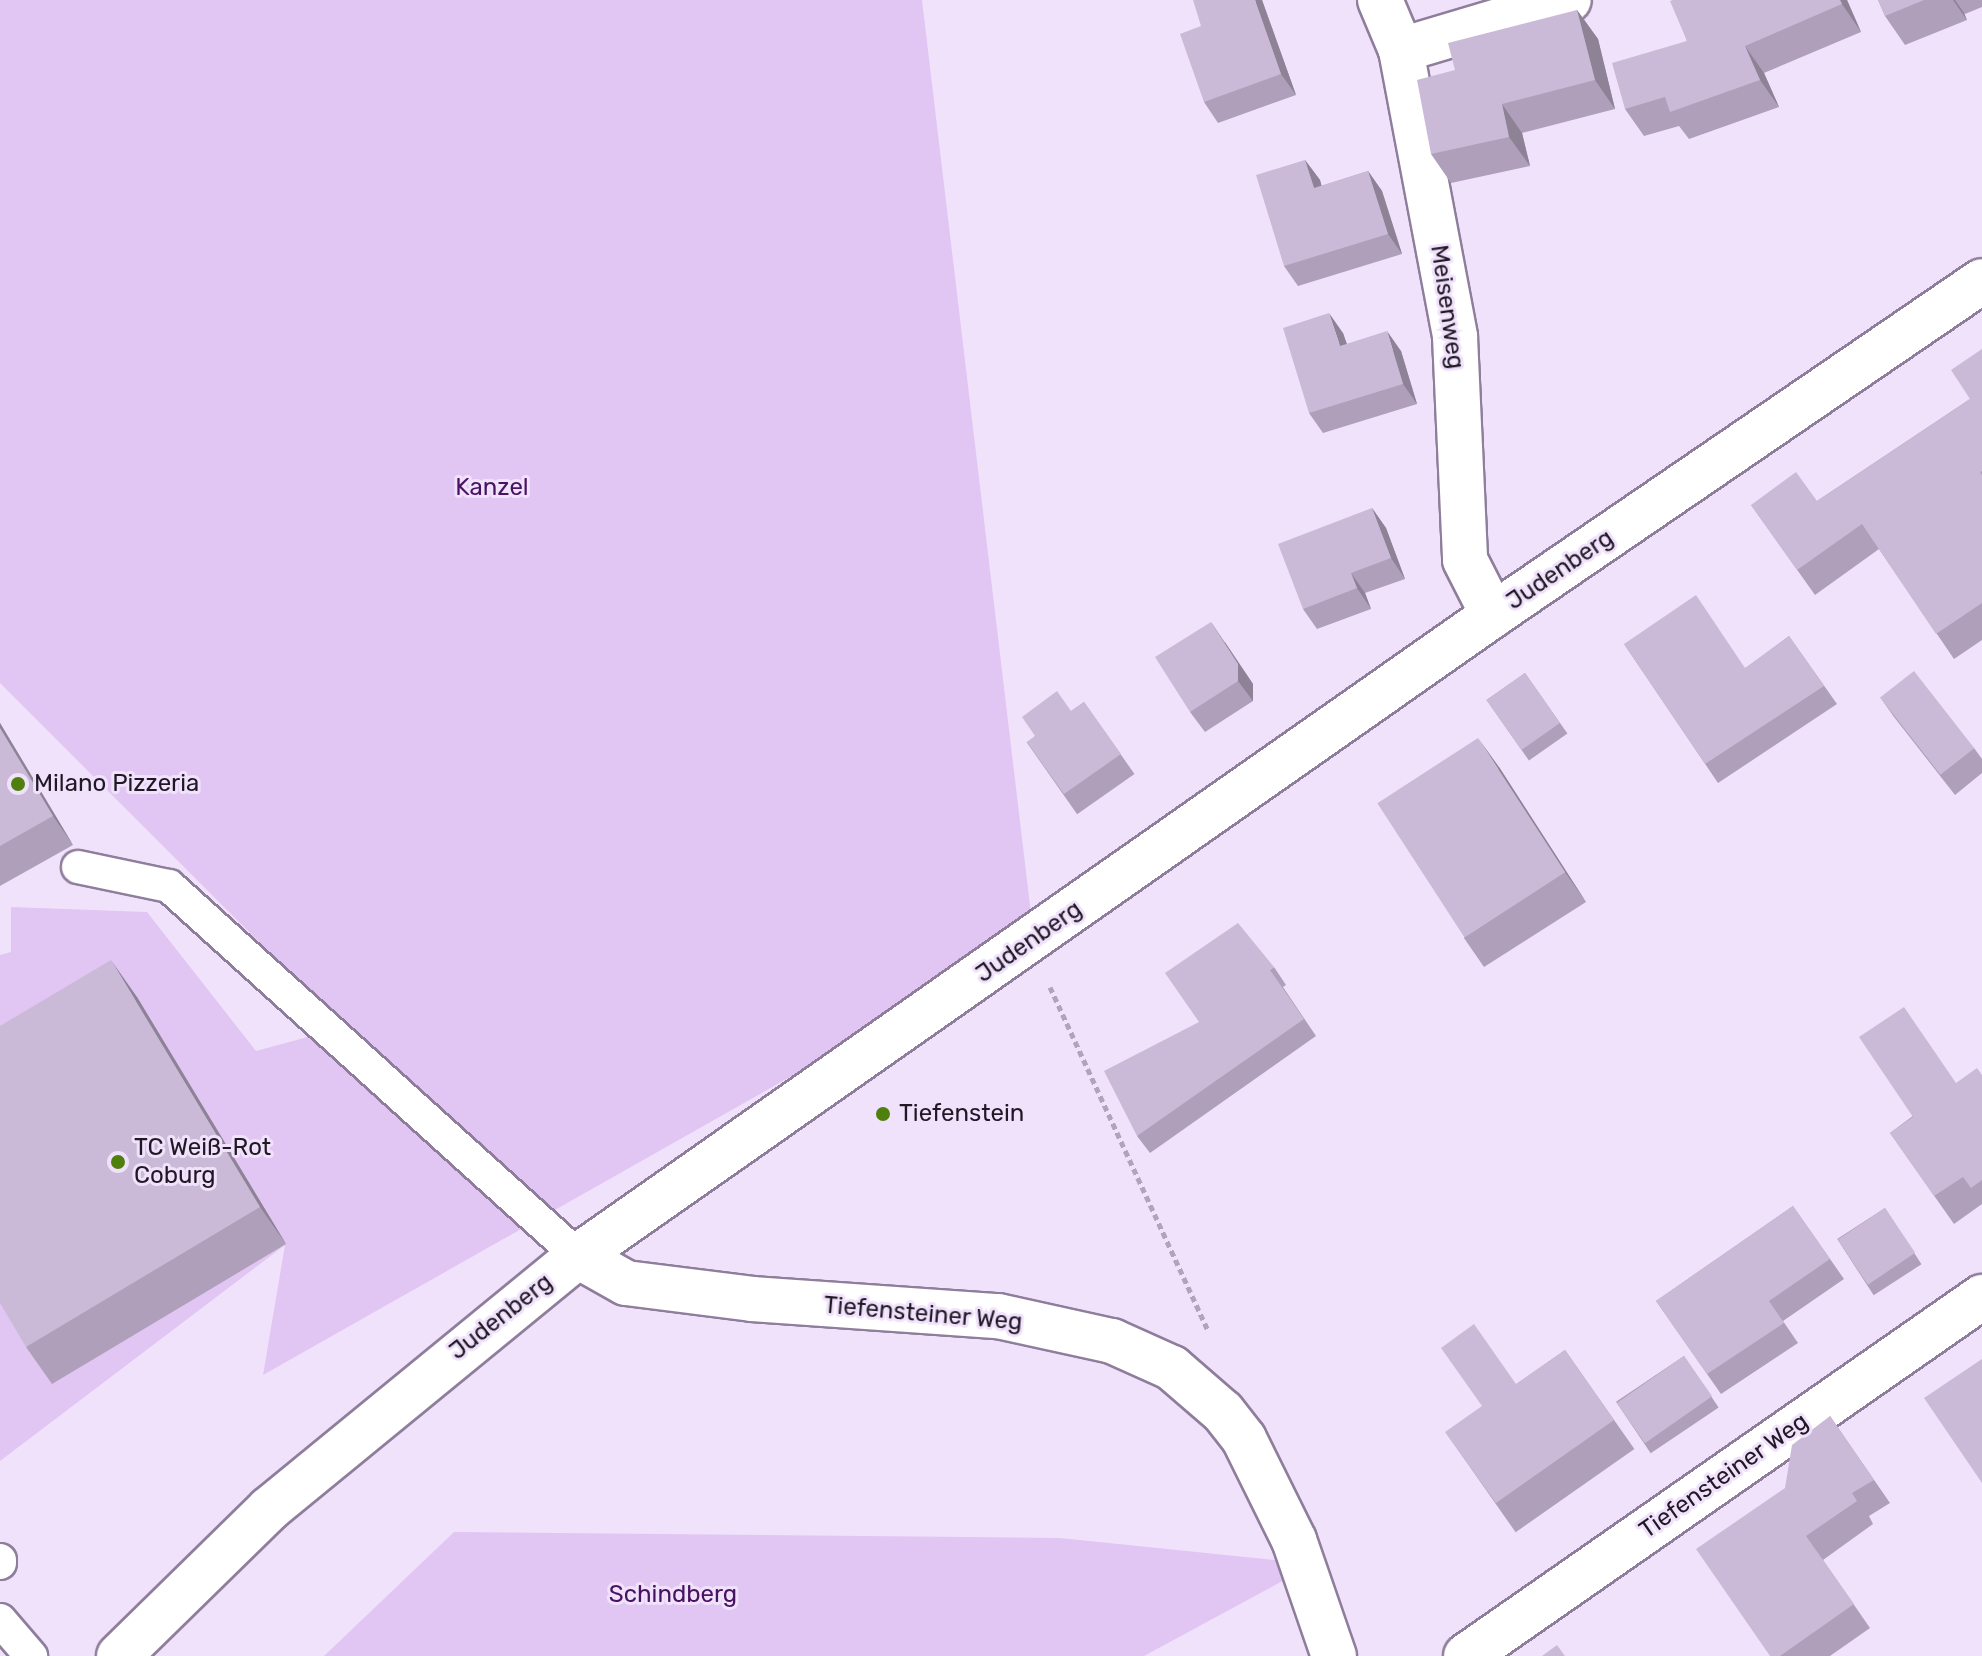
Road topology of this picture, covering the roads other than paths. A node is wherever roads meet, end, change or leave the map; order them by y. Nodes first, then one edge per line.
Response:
1 (1380, 0) edge
2 (1569, 0) edge
3 (1401, 50) junction
4 (1982, 281) edge
5 (1493, 615) junction
6 (78, 867) dead end
7 (578, 1256) junction
8 (1982, 1297) edge
9 (0, 1620) edge
10 (31, 1656) edge
11 (119, 1656) edge
12 (1334, 1656) edge
13 (1466, 1656) edge

1 - 3 street, Meisenweg
2 - 3 street
3 - 5 street, Meisenweg
4 - 5 street, Judenberg
5 - 7 street, Judenberg
6 - 7 lane
7 - 11 street, Judenberg
7 - 12 street, Tiefensteiner Weg
8 - 13 street, Tiefensteiner Weg
9 - 10 lane

